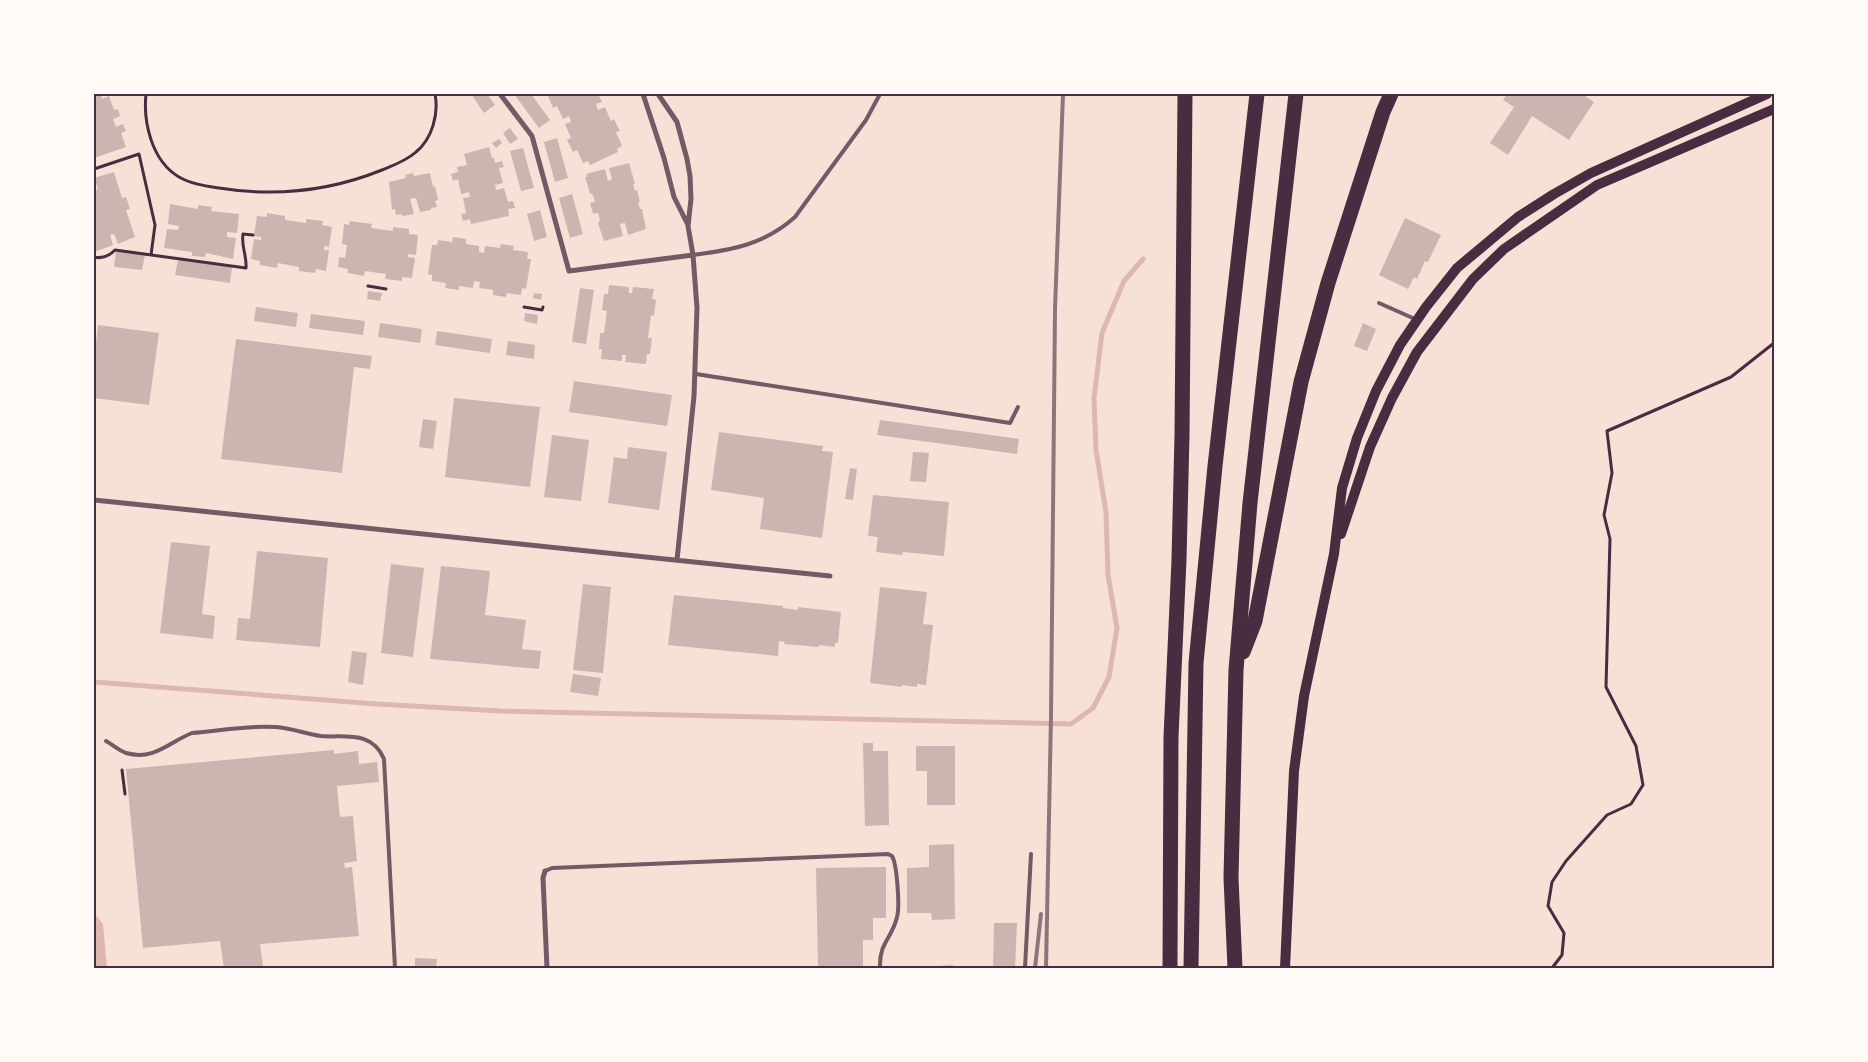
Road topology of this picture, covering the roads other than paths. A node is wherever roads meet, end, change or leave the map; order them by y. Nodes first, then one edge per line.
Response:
1 (500, 94) edge
2 (642, 94) edge
3 (658, 94) edge
4 (880, 94) edge
5 (1185, 94) edge
6 (1257, 94) edge
7 (1296, 94) edge
8 (1391, 94) edge
9 (1767, 94) edge
10 (1774, 110) edge
11 (688, 226) junction
12 (693, 255) junction
13 (1379, 303) dead end
14 (1418, 320) junction
15 (696, 374) junction
16 (1018, 407) dead end
17 (94, 500) edge
18 (1334, 554) junction
19 (677, 560) junction
20 (830, 576) dead end
21 (1236, 670) junction
22 (106, 741) dead end
23 (1031, 854) dead end
24 (546, 871) joint
25 (395, 968) edge
26 (547, 968) edge
27 (880, 968) edge
28 (1025, 968) edge
29 (1170, 968) edge
30 (1191, 968) edge
31 (1235, 968) edge
32 (1285, 968) edge

1 - 12 street
2 - 11 street
3 - 11 street
4 - 12 lane
5 - 29 highway
6 - 30 highway
7 - 21 highway
8 - 21 highway
9 - 14 main road
10 - 18 main road
11 - 12 street
12 - 15 street
13 - 14 lane
14 - 18 main road
15 - 16 lane
15 - 19 street
17 - 19 street
18 - 32 main road
19 - 20 street
21 - 31 highway
22 - 25 lane
23 - 28 lane
24 - 26 street
24 - 27 lane

